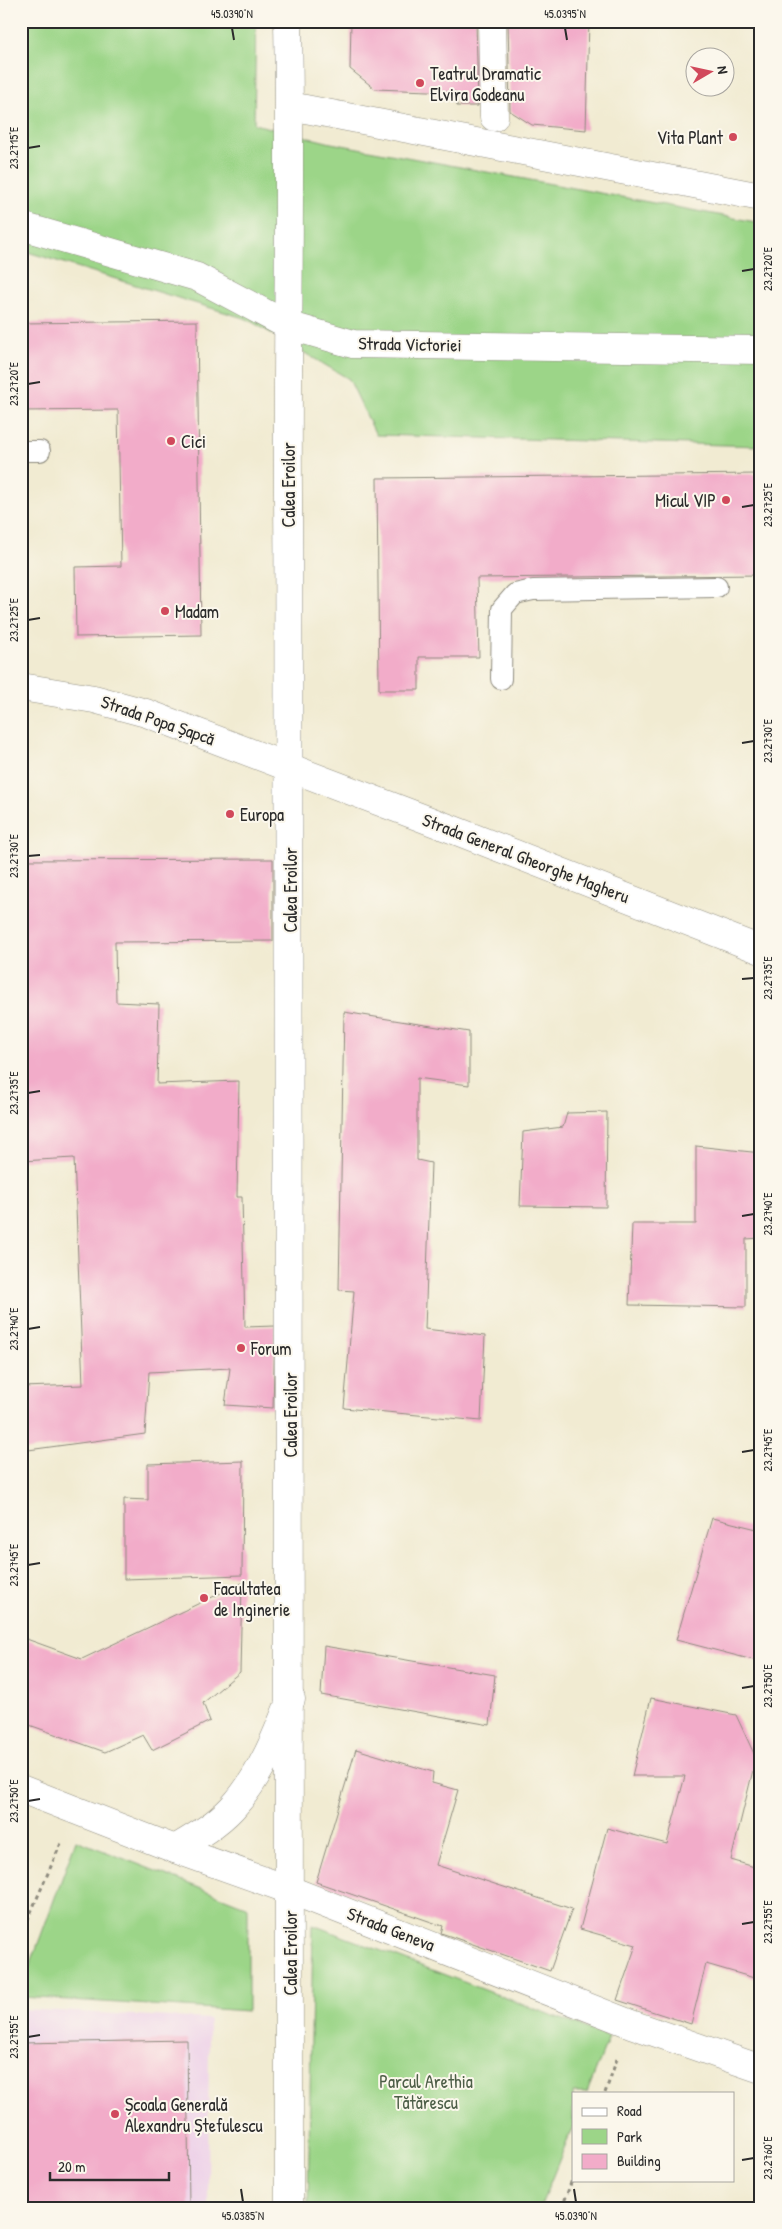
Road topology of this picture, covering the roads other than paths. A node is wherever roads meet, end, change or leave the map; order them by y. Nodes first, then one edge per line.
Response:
1 (288, 21) edge
2 (492, 21) edge
3 (290, 106) junction
4 (494, 117) dead end
5 (761, 197) edge
6 (21, 226) edge
7 (287, 325) junction
8 (761, 350) edge
9 (717, 587) dead end
10 (501, 680) dead end
11 (21, 687) edge
12 (290, 769) junction
13 (761, 950) edge
14 (291, 1699) junction
15 (21, 1789) edge
16 (175, 1849) junction
17 (290, 1890) junction
18 (761, 2069) edge
19 (289, 2208) edge

1 - 3 street, Calea Eroilor
2 - 4 street
3 - 5 street
3 - 7 street, Calea Eroilor
6 - 7 street, Strada Victoriei
7 - 8 street, Strada Victoriei
7 - 12 street, Calea Eroilor
9 - 10 lane
11 - 12 street, Strada Popa Șapcă
12 - 13 street, Strada General Gheorghe Magheru
12 - 14 street, Calea Eroilor
14 - 16 street, Calea Eroilor
14 - 17 street, Calea Eroilor
15 - 16 street, Strada Geneva
16 - 17 street, Strada Geneva
17 - 18 street, Strada Geneva
17 - 19 street, Calea Eroilor

